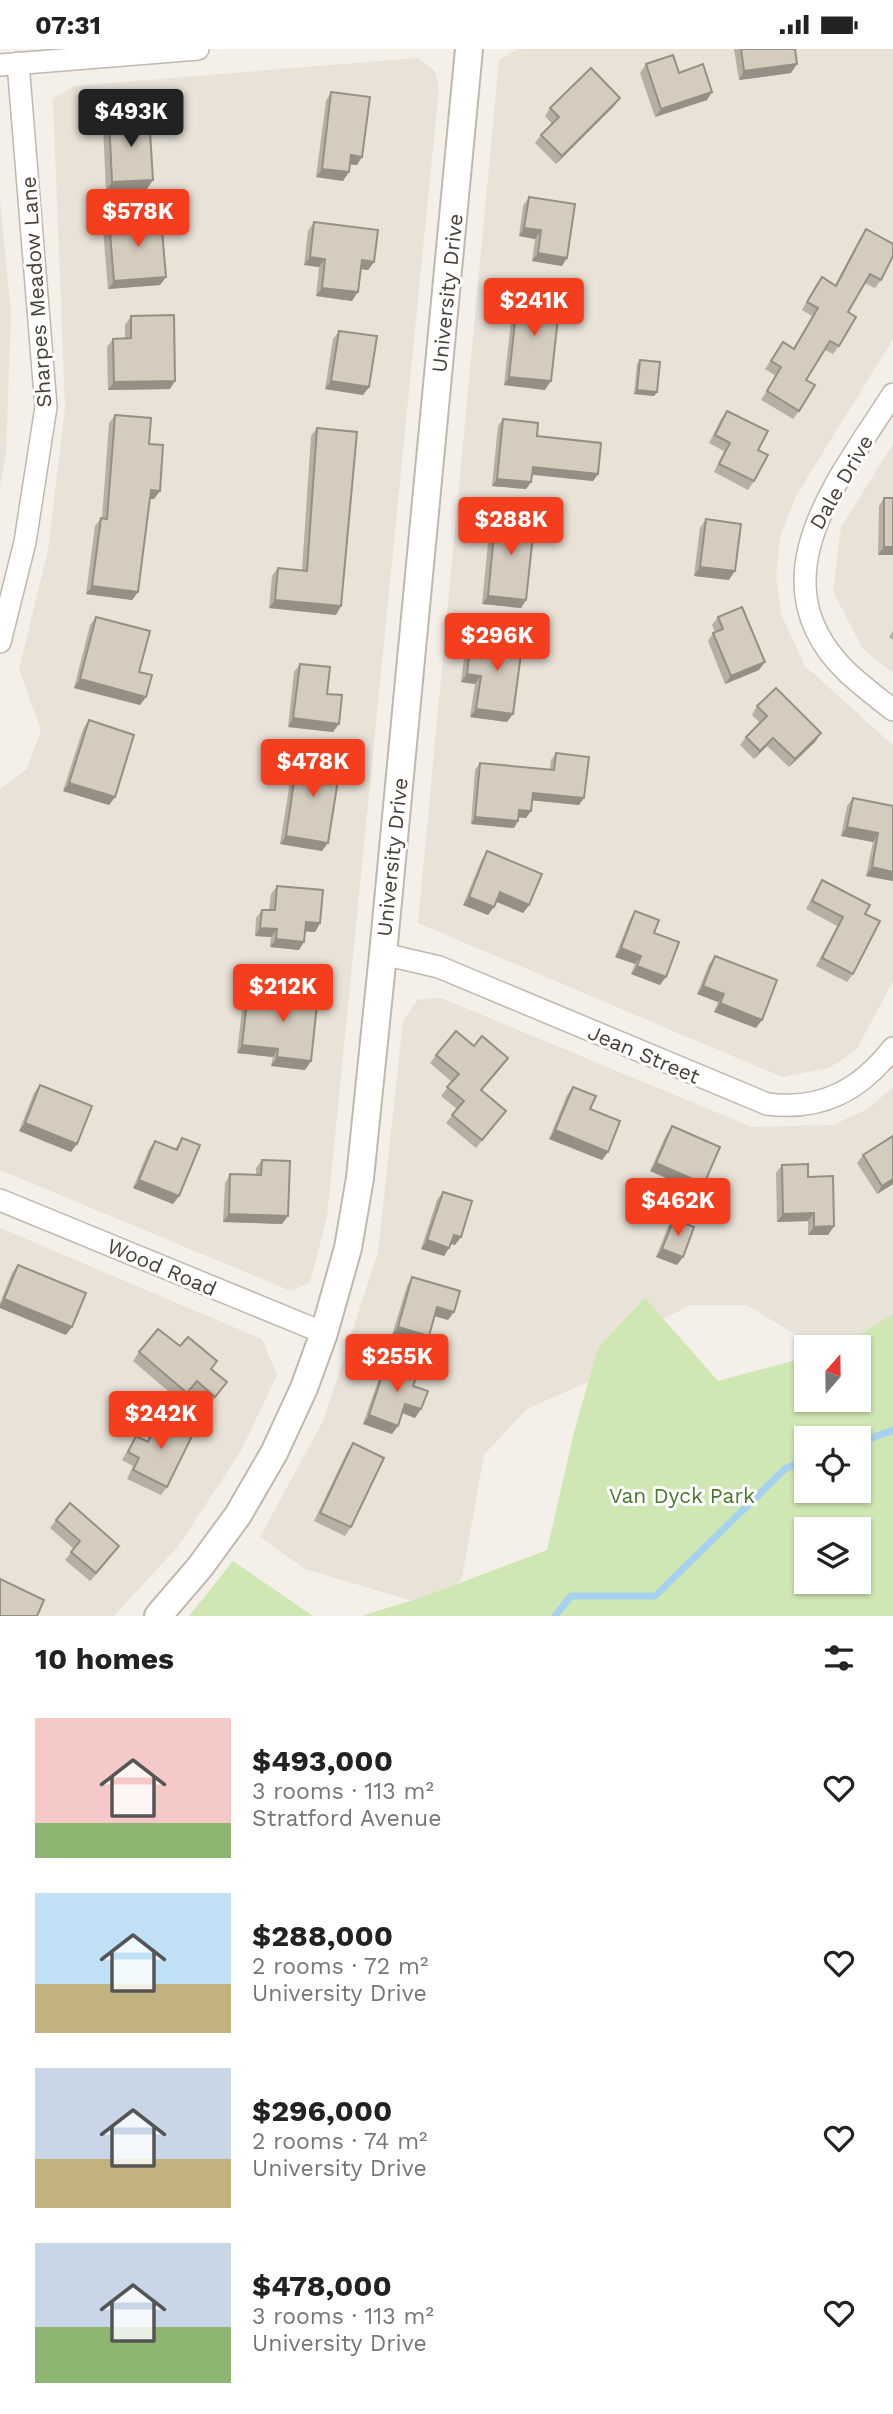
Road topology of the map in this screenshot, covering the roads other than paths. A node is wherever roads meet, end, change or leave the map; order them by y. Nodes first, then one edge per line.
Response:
1 (198, 49) edge
2 (469, 49) edge
3 (9, 64) edge
4 (893, 394) edge
5 (0, 642) edge
6 (893, 711) edge
7 (383, 954) junction
8 (893, 1048) edge
9 (0, 1200) edge
10 (324, 1333) junction
11 (158, 1616) edge

1 - 3 street
2 - 7 street, University Drive
3 - 5 street, Sharpes Meadow Lane
4 - 6 street, Dale Drive
7 - 8 street, Jean Street
7 - 10 street, University Drive
9 - 10 street, Wood Road
10 - 11 street, University Drive

